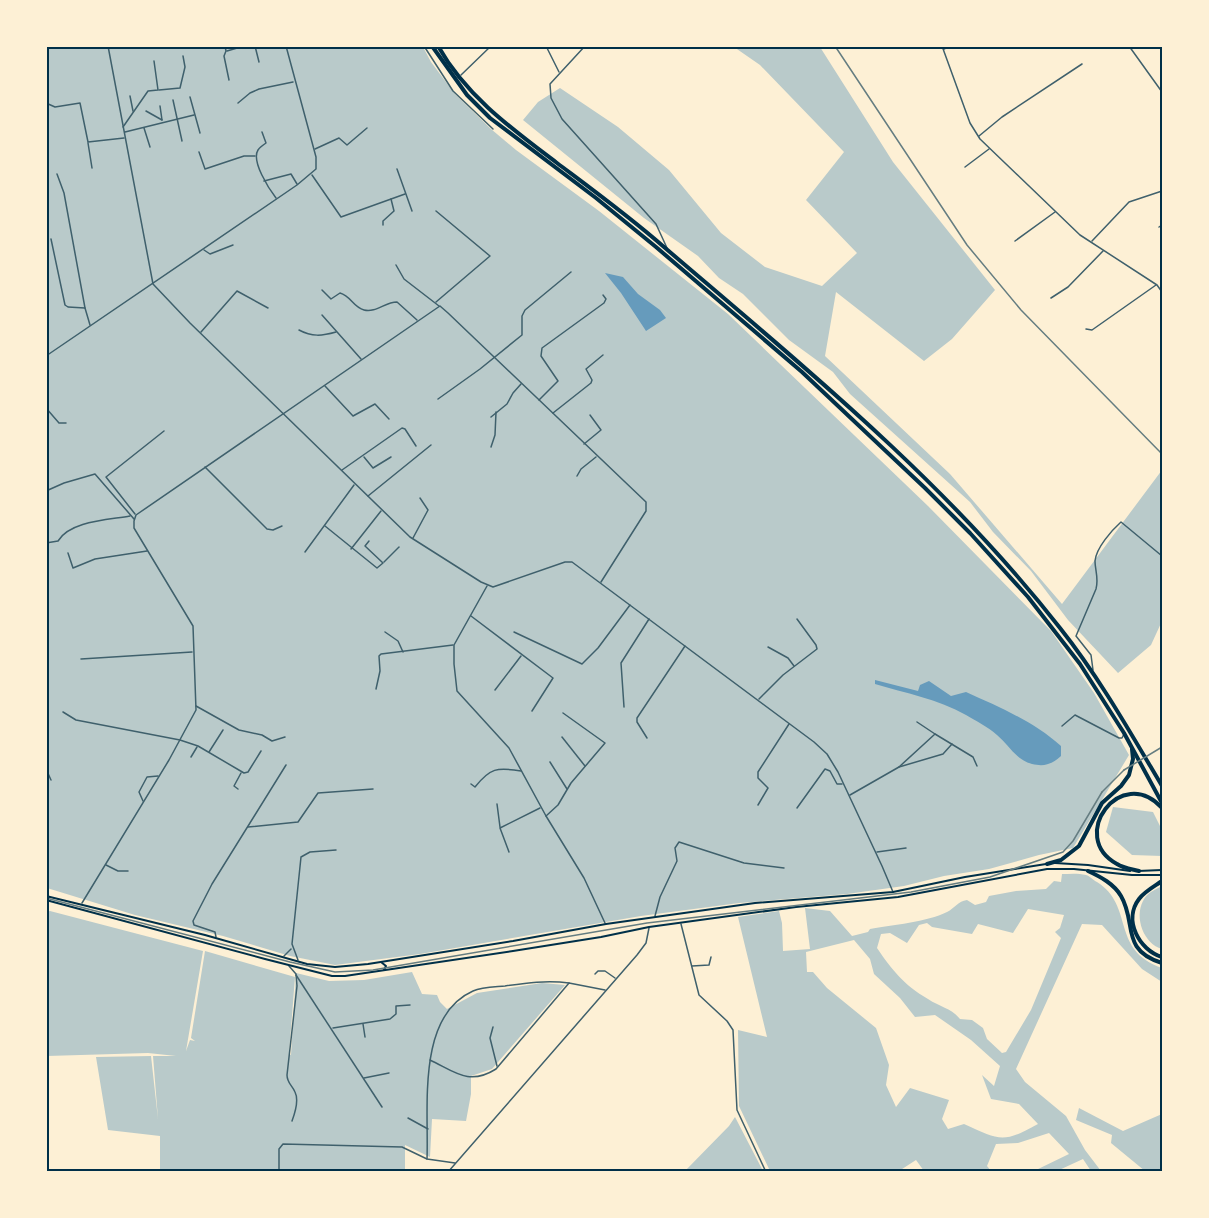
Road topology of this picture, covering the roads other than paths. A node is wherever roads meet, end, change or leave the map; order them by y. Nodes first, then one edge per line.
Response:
1 (108, 46) edge
2 (225, 46) edge
3 (244, 46) edge
4 (255, 46) edge
5 (286, 46) edge
6 (424, 46) edge
7 (432, 46) edge
8 (438, 46) edge
9 (491, 46) edge
10 (546, 46) edge
11 (585, 46) edge
12 (950, 46) edge
13 (1130, 46) edge
14 (942, 48) edge
15 (226, 51) junction
16 (183, 56) dead end
17 (154, 61) dead end
18 (259, 62) dead end
19 (1082, 64) dead end
20 (559, 73) junction
21 (459, 77) junction
22 (229, 80) dead end
23 (294, 81) junction
24 (1162, 85) edge
25 (1158, 87) junction
26 (158, 90) junction
27 (1162, 92) edge
28 (130, 96) dead end
29 (190, 97) dead end
30 (173, 100) dead end
31 (46, 103) edge
32 (238, 104) dead end
33 (160, 106) dead end
34 (146, 111) dead end
35 (133, 112) junction
36 (194, 115) junction
37 (177, 119) junction
38 (163, 121) junction
39 (123, 128) junction
40 (144, 128) junction
41 (367, 128) dead end
42 (492, 129) dead end
43 (124, 132) junction
44 (262, 132) dead end
45 (200, 133) dead end
46 (978, 136) junction
47 (125, 138) junction
48 (182, 141) dead end
49 (88, 142) junction
50 (150, 147) dead end
51 (990, 148) junction
52 (314, 149) junction
53 (199, 152) dead end
54 (256, 156) junction
55 (964, 167) dead end
56 (92, 168) dead end
57 (397, 169) dead end
58 (57, 174) dead end
59 (312, 174) junction
60 (264, 181) junction
61 (297, 185) junction
62 (1162, 191) edge
63 (405, 194) junction
64 (391, 198) junction
65 (276, 199) junction
66 (412, 211) dead end
67 (436, 211) dead end
68 (1056, 212) junction
69 (383, 225) dead end
70 (1162, 225) edge
71 (1159, 227) dead end
72 (51, 239) dead end
73 (1015, 242) dead end
74 (1091, 242) junction
75 (233, 245) dead end
76 (203, 249) junction
77 (668, 249) junction
78 (1104, 250) junction
79 (396, 266) dead end
80 (571, 273) dead end
81 (153, 284) junction
82 (1157, 285) junction
83 (322, 290) dead end
84 (1162, 292) edge
85 (603, 296) dead end
86 (1051, 298) dead end
87 (436, 302) junction
88 (440, 306) junction
89 (85, 308) junction
90 (268, 308) dead end
91 (322, 315) dead end
92 (418, 321) junction
93 (90, 326) junction
94 (1086, 329) dead end
95 (299, 330) dead end
96 (337, 332) junction
97 (201, 333) junction
98 (46, 356) edge
99 (603, 356) dead end
100 (495, 358) junction
101 (362, 360) junction
102 (522, 383) junction
103 (324, 385) junction
104 (438, 399) dead end
105 (538, 401) junction
106 (46, 408) edge
107 (496, 412) junction
108 (282, 413) junction
109 (552, 414) junction
110 (590, 415) dead end
111 (491, 417) dead end
112 (389, 419) dead end
113 (66, 423) dead end
114 (164, 431) dead end
115 (584, 444) junction
116 (431, 445) dead end
117 (416, 446) dead end
118 (490, 447) dead end
119 (363, 456) junction
120 (597, 456) junction
121 (391, 457) dead end
122 (205, 466) junction
123 (341, 471) junction
124 (577, 476) dead end
125 (355, 484) junction
126 (46, 491) edge
127 (367, 496) junction
128 (420, 498) dead end
129 (382, 510) junction
130 (136, 515) junction
131 (131, 516) junction
132 (134, 520) junction
133 (325, 525) junction
134 (282, 526) dead end
135 (412, 539) junction
136 (369, 541) dead end
137 (46, 543) edge
138 (399, 547) dead end
139 (351, 549) junction
140 (148, 551) junction
141 (304, 552) dead end
142 (68, 553) dead end
143 (1162, 555) edge
144 (383, 563) junction
145 (600, 582) junction
146 (488, 586) junction
147 (630, 604) junction
148 (470, 615) junction
149 (650, 619) junction
150 (797, 619) dead end
151 (384, 632) dead end
152 (514, 632) dead end
153 (454, 645) junction
154 (685, 646) junction
155 (768, 647) dead end
156 (193, 652) junction
157 (404, 652) junction
158 (522, 655) junction
159 (81, 659) dead end
160 (795, 667) junction
161 (1093, 673) junction
162 (376, 689) dead end
163 (495, 690) dead end
164 (758, 700) junction
165 (195, 706) junction
166 (624, 707) dead end
167 (532, 711) dead end
168 (63, 712) dead end
169 (563, 713) dead end
170 (917, 722) dead end
171 (789, 723) junction
172 (1062, 726) dead end
173 (223, 730) dead end
174 (1124, 733) junction
175 (935, 734) junction
176 (285, 737) dead end
177 (562, 737) dead end
178 (647, 738) dead end
179 (180, 740) junction
180 (1130, 743) junction
181 (952, 744) junction
182 (198, 746) junction
183 (261, 751) dead end
184 (208, 752) junction
185 (191, 757) dead end
186 (550, 762) dead end
187 (286, 765) dead end
188 (585, 766) junction
189 (977, 766) dead end
190 (899, 767) junction
191 (46, 769) edge
192 (522, 771) junction
193 (242, 772) junction
194 (1154, 772) junction
195 (159, 776) junction
196 (1162, 778) edge
197 (51, 780) dead end
198 (471, 784) dead end
199 (844, 784) junction
200 (1162, 786) edge
201 (238, 789) dead end
202 (373, 789) dead end
203 (567, 789) junction
204 (849, 795) junction
205 (143, 801) junction
206 (1162, 803) edge
207 (498, 804) dead end
208 (758, 805) dead end
209 (541, 807) junction
210 (797, 808) dead end
211 (1162, 808) edge
212 (546, 816) junction
213 (247, 827) junction
214 (500, 828) junction
215 (906, 848) dead end
216 (336, 850) dead end
217 (509, 852) dead end
218 (876, 852) junction
219 (1047, 864) junction
220 (105, 865) junction
221 (784, 868) dead end
222 (1162, 870) edge
223 (128, 871) dead end
224 (1088, 871) junction
225 (1139, 871) junction
226 (1162, 875) edge
227 (1162, 881) edge
228 (893, 892) junction
229 (46, 898) edge
230 (81, 904) junction
231 (731, 907) junction
232 (734, 915) junction
233 (654, 917) junction
234 (192, 923) junction
235 (681, 923) junction
236 (606, 924) junction
237 (649, 927) junction
238 (188, 931) junction
239 (216, 938) junction
240 (292, 948) junction
241 (284, 957) junction
242 (711, 957) dead end
243 (1162, 957) edge
244 (402, 958) junction
245 (299, 961) junction
246 (378, 962) junction
247 (1162, 963) edge
248 (288, 965) junction
249 (692, 966) junction
250 (405, 968) junction
251 (381, 972) junction
252 (296, 974) junction
253 (595, 974) dead end
254 (616, 978) junction
255 (569, 983) junction
256 (606, 990) junction
257 (410, 1005) dead end
258 (363, 1023) junction
259 (493, 1027) dead end
260 (332, 1028) junction
261 (365, 1037) dead end
262 (430, 1059) junction
263 (497, 1067) junction
264 (389, 1074) dead end
265 (363, 1078) junction
266 (382, 1107) dead end
267 (408, 1118) dead end
268 (292, 1121) dead end
269 (428, 1129) junction
270 (427, 1159) junction
271 (456, 1163) junction
272 (279, 1172) edge
273 (448, 1172) edge
274 (766, 1172) edge

1 - 39 street
2 - 15 street
3 - 15 street
4 - 18 street
5 - 23 street
6 - 42 street
7 - 174 highway
8 - 21 highway
9 - 21 street
10 - 20 street
11 - 20 street
12 - 14 street
13 - 25 street
14 - 46 street
15 - 22 street
16 - 26 street
17 - 26 street
19 - 46 street
20 - 77 street
21 - 77 highway
23 - 32 street
23 - 52 street
24 - 25 street
25 - 27 street
26 - 35 street
28 - 35 street
29 - 36 street
30 - 37 street
31 - 49 street
33 - 38 street
34 - 38 street
35 - 39 street
36 - 37 street
36 - 45 street
37 - 38 street
37 - 48 street
38 - 40 street
39 - 43 street
40 - 43 street
40 - 50 street
41 - 52 street
43 - 47 street
44 - 54 street
46 - 51 street
47 - 49 street
47 - 81 street
49 - 56 street
51 - 55 street
51 - 68 street
52 - 59 street
53 - 54 street
54 - 60 street
57 - 63 street
58 - 89 street
59 - 61 street
59 - 64 street
60 - 61 street
60 - 65 street
61 - 65 street
62 - 74 street
63 - 64 street
63 - 66 street
64 - 69 street
65 - 76 street
67 - 87 street
68 - 73 street
68 - 74 street
70 - 71 street
72 - 89 street
74 - 78 street
75 - 76 street
76 - 81 street
77 - 161 highway
78 - 82 street
78 - 86 street
79 - 87 street
80 - 100 street
81 - 93 street
81 - 97 street
82 - 84 street
82 - 94 street
83 - 92 street
85 - 105 street
87 - 88 street
88 - 92 street
88 - 100 street
89 - 93 street
90 - 97 street
91 - 96 street
92 - 101 street
93 - 98 street
95 - 96 street
96 - 101 street
97 - 108 street
99 - 109 street
100 - 102 street
100 - 104 street
101 - 103 street
102 - 105 street
102 - 107 street
103 - 108 street
103 - 112 street
105 - 109 street
106 - 113 street
107 - 111 street
107 - 118 street
108 - 122 street
108 - 123 street
109 - 115 street
110 - 115 street
114 - 130 street
115 - 120 street
116 - 127 street
117 - 119 street
119 - 121 street
119 - 123 street
120 - 124 street
120 - 145 street
122 - 130 street
122 - 134 street
123 - 125 street
125 - 127 street
125 - 133 street
126 - 131 street
127 - 129 street
128 - 135 street
129 - 135 street
129 - 139 street
130 - 132 street
131 - 132 street
131 - 137 street
132 - 140 street
133 - 139 street
133 - 141 street
135 - 146 street
136 - 144 street
138 - 144 street
139 - 144 street
140 - 142 street
140 - 156 street
143 - 161 street
145 - 146 street
145 - 147 street
146 - 148 street
147 - 149 street
147 - 152 street
148 - 153 street
148 - 158 street
149 - 154 street
149 - 166 street
150 - 160 street
151 - 157 street
153 - 157 street
153 - 192 street
154 - 164 street
154 - 178 street
155 - 160 street
156 - 159 street
156 - 165 street
157 - 162 street
158 - 163 street
158 - 167 street
160 - 164 street
161 - 194 highway
164 - 171 street
165 - 176 street
165 - 179 street
168 - 179 street
169 - 188 street
170 - 175 street
171 - 199 street
171 - 208 street
172 - 174 street
173 - 184 street
174 - 180 highway
175 - 181 street
175 - 190 street
177 - 188 street
179 - 182 street
179 - 195 street
180 - 206 highway
180 - 219 highway
181 - 189 street
181 - 190 street
182 - 184 street
182 - 185 street
183 - 193 street
184 - 193 street
186 - 203 street
187 - 213 street
188 - 203 street
190 - 204 street
191 - 197 street
192 - 198 street
192 - 209 street
193 - 201 street
194 - 196 highway
194 - 200 highway
195 - 205 street
195 - 205 street
199 - 204 street
199 - 210 street
202 - 213 street
203 - 212 street
204 - 218 street
205 - 220 street
207 - 214 street
209 - 212 street
209 - 214 street
211 - 225 highway
212 - 236 street
213 - 234 street
214 - 217 street
215 - 218 street
216 - 240 street
218 - 228 street
219 - 225 main road
219 - 228 main road
220 - 223 street
220 - 230 street
221 - 233 street
222 - 225 main road
224 - 226 main road
224 - 232 main road
224 - 247 highway
227 - 243 highway
228 - 231 main road
229 - 230 main road
229 - 248 main road
230 - 238 main road
231 - 232 main road
231 - 233 main road
232 - 235 main road
233 - 236 main road
234 - 238 street
234 - 239 street
235 - 237 main road
235 - 249 street
236 - 244 main road
237 - 250 main road
237 - 254 street
238 - 239 main road
239 - 241 main road
240 - 241 street
240 - 245 street
241 - 245 main road
242 - 249 street
244 - 246 main road
244 - 250 main road
245 - 246 main road
246 - 251 main road
248 - 251 main road
248 - 252 street
249 - 274 street
250 - 251 main road
252 - 260 street
252 - 268 street
253 - 254 street
254 - 256 street
255 - 256 street
255 - 262 street
255 - 263 street
256 - 271 street
257 - 258 street
258 - 260 street
258 - 261 street
259 - 263 street
260 - 265 street
262 - 263 street
262 - 269 street
264 - 265 street
265 - 266 street
267 - 269 street
269 - 270 street
270 - 271 street
270 - 272 street
271 - 273 street

